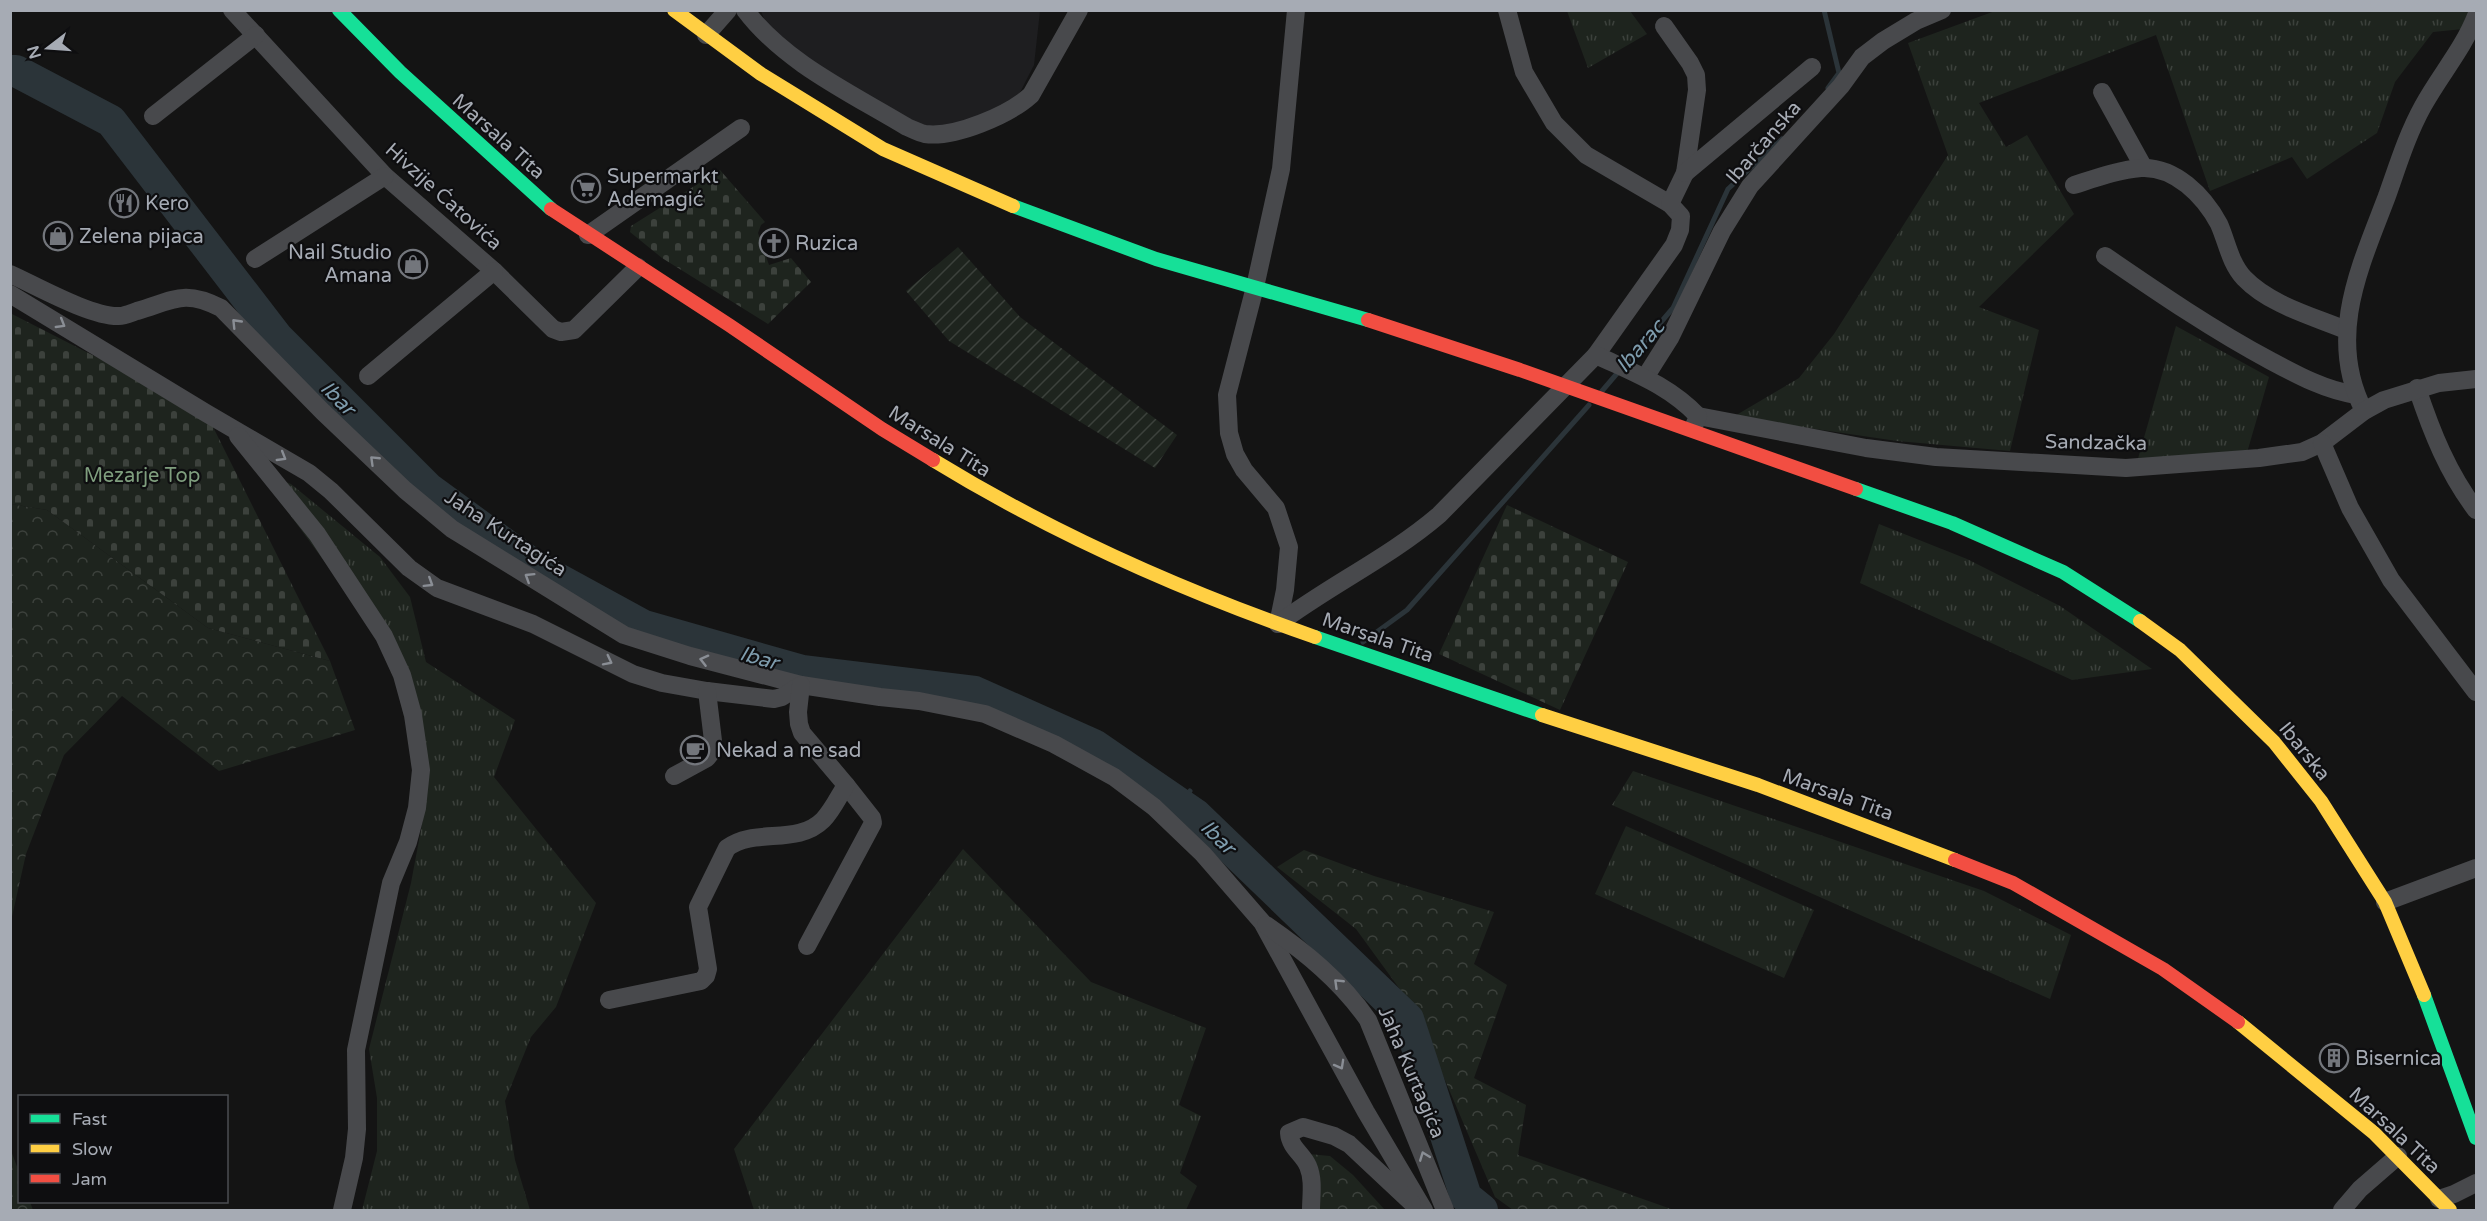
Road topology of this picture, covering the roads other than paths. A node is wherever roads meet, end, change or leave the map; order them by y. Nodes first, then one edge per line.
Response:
1 (232, 10) edge
2 (339, 10) edge
3 (674, 10) edge
4 (728, 10) edge
5 (745, 10) edge
6 (1079, 10) edge
7 (1296, 10) edge
8 (1508, 10) edge
9 (1942, 10) edge
10 (2476, 16) edge
11 (1664, 26) dead end
12 (256, 35) junction
13 (706, 35) junction
14 (2469, 50) edge
15 (1812, 68) dead end
16 (2102, 92) dead end
17 (153, 116) dead end
18 (741, 128) dead end
19 (2144, 168) junction
20 (1685, 173) junction
21 (386, 176) junction
22 (2074, 185) dead end
23 (1670, 204) junction
24 (588, 235) junction
25 (2105, 256) dead end
26 (255, 259) dead end
27 (638, 267) junction
28 (494, 271) junction
29 (10, 274) edge
30 (1255, 287) junction
31 (10, 294) edge
32 (2346, 330) junction
33 (1603, 358) junction
34 (1639, 374) junction
35 (368, 376) dead end
36 (2476, 379) edge
37 (2417, 388) junction
38 (2356, 394) junction
39 (2364, 411) junction
40 (1696, 424) junction
41 (230, 426) junction
42 (2322, 443) junction
43 (2476, 510) edge
44 (1278, 624) junction
45 (801, 685) junction
46 (707, 691) junction
47 (2476, 692) edge
48 (674, 776) dead end
49 (846, 785) junction
50 (2476, 868) edge
51 (2385, 902) junction
52 (1262, 922) junction
53 (807, 946) dead end
54 (609, 1000) dead end
55 (2476, 1138) edge
56 (2398, 1156) junction
57 (2476, 1183) edge
58 (2444, 1205) edge
59 (342, 1210) edge
60 (1311, 1210) edge
61 (1422, 1210) edge
62 (1445, 1210) edge
63 (2342, 1210) edge

1 - 12 street, Hivzije Ćatovića
2 - 24 street, Marsala Tita
3 - 13 street, Ibarska
4 - 13 street
5 - 6 street
7 - 30 street
8 - 23 street
9 - 34 street, Ibarčanska
10 - 14 street
11 - 20 street
12 - 17 street
12 - 21 street, Hivzije Ćatovića
13 - 30 street, Ibarska
14 - 32 street
15 - 20 street
16 - 19 street
18 - 24 street
19 - 22 street
19 - 32 street
20 - 23 street
21 - 26 street
21 - 28 street, Hivzije Ćatovića
23 - 33 street
24 - 27 street, Marsala Tita
25 - 38 street
27 - 28 street, Hivzije Ćatovića
27 - 44 street, Marsala Tita
28 - 35 street
45 -> 29 street, Jaha Kurtagića
30 - 40 street, Ibarska
30 - 44 street
31 -> 41 street
32 - 38 street
33 - 34 street
33 - 44 street
34 - 40 street
36 - 37 street, Sandzačka
37 - 39 street, Sandzačka
37 - 43 street
38 - 39 street
39 - 42 street, Sandzačka
40 - 42 street, Sandzačka
40 - 51 street, Ibarska
41 -> 46 street
41 - 59 street
42 - 47 street
44 - 56 street, Marsala Tita
45 - 46 street
45 - 49 street
45 - 52 street, Jaha Kurtagića
46 - 48 street
49 - 53 street
49 - 54 street
50 - 51 street
51 - 55 street, Ibarska
52 -> 61 street, Jaha Kurtagića
62 -> 52 street, Jaha Kurtagića
56 - 58 street, Marsala Tita
56 - 63 street
57 - 58 street
60 - 61 street

